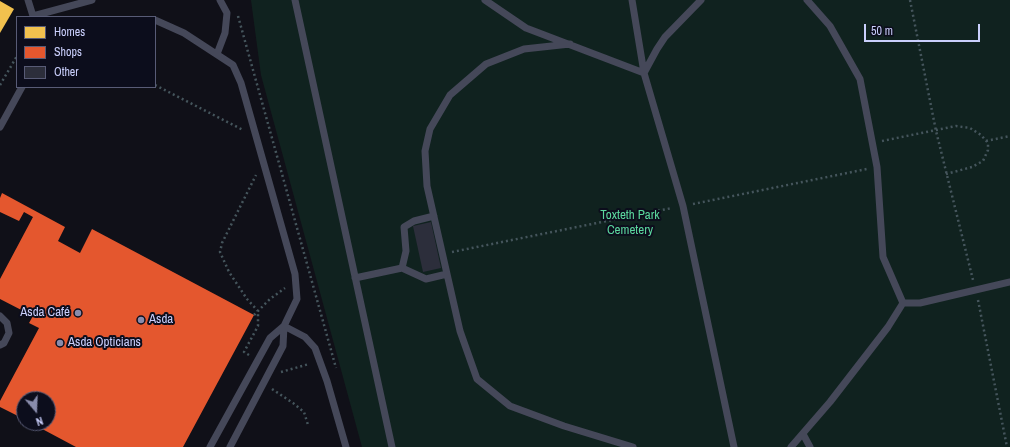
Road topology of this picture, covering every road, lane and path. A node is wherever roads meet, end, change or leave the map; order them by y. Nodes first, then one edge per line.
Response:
1 (28, 0) edge
2 (92, 0) edge
3 (220, 0) edge
4 (295, 0) edge
5 (485, 0) edge
6 (632, 0) edge
7 (702, 0) edge
8 (807, 0) edge
9 (910, 0) edge
10 (238, 14) dead end
11 (156, 20) edge
12 (570, 44) junction
13 (217, 54) junction
14 (16, 58) edge
15 (644, 73) junction
16 (0, 85) edge
17 (156, 86) edge
18 (21, 88) edge
19 (0, 127) edge
20 (243, 131) dead end
21 (936, 131) junction
22 (1010, 136) edge
23 (986, 141) junction
24 (872, 143) junction
25 (877, 167) junction
26 (256, 174) dead end
27 (946, 174) junction
28 (683, 206) junction
29 (434, 216) junction
30 (442, 254) junction
31 (402, 268) junction
32 (309, 270) junction
33 (295, 274) junction
34 (446, 274) junction
35 (355, 278) junction
36 (1010, 282) edge
37 (976, 290) junction
38 (903, 303) junction
39 (258, 311) junction
40 (254, 315) dead end
41 (0, 316) edge
42 (284, 326) junction
43 (0, 345) edge
44 (333, 358) junction
45 (258, 360) junction
46 (320, 361) junction
47 (271, 367) junction
48 (281, 372) junction
49 (337, 372) dead end
50 (278, 378) dead end
51 (275, 384) dead end
52 (308, 425) dead end
53 (803, 434) junction
54 (210, 447) edge
55 (230, 447) edge
56 (346, 447) edge
57 (392, 447) edge
58 (633, 447) edge
59 (734, 447) edge
60 (791, 447) edge
61 (810, 447) edge
62 (1007, 447) edge

1 - 2 lane
3 - 13 lane
4 - 35 lane
5 - 12 lane
6 - 15 lane
7 - 15 lane
8 - 24 lane
9 - 21 path
10 - 32 path
11 - 13 lane
12 - 15 lane
12 - 29 lane
13 - 33 lane
14 - 16 path
15 - 28 lane
17 - 20 path
18 - 19 lane
21 - 23 path
21 - 24 path
21 - 27 path
22 - 23 path
23 - 27 path
24 - 25 lane
25 - 28 path
25 - 38 lane
26 - 39 path
27 - 37 path
28 - 30 path
28 - 59 lane
29 - 30 lane
29 - 31 lane
30 - 34 lane
31 - 34 lane
31 - 35 lane
32 - 33 path
32 - 44 path
33 - 39 path
33 - 42 lane
34 - 58 lane
35 - 57 lane
36 - 37 lane
37 - 38 lane
37 - 62 path
38 - 53 lane
39 - 40 path
39 - 45 path
41 - 43 lane
42 - 45 lane
42 - 46 lane
42 - 47 lane
44 - 46 path
44 - 49 path
45 - 54 lane
46 - 48 path
46 - 56 lane
47 - 48 path
47 - 55 lane
48 - 50 path
51 - 52 path
53 - 60 lane
53 - 61 lane

